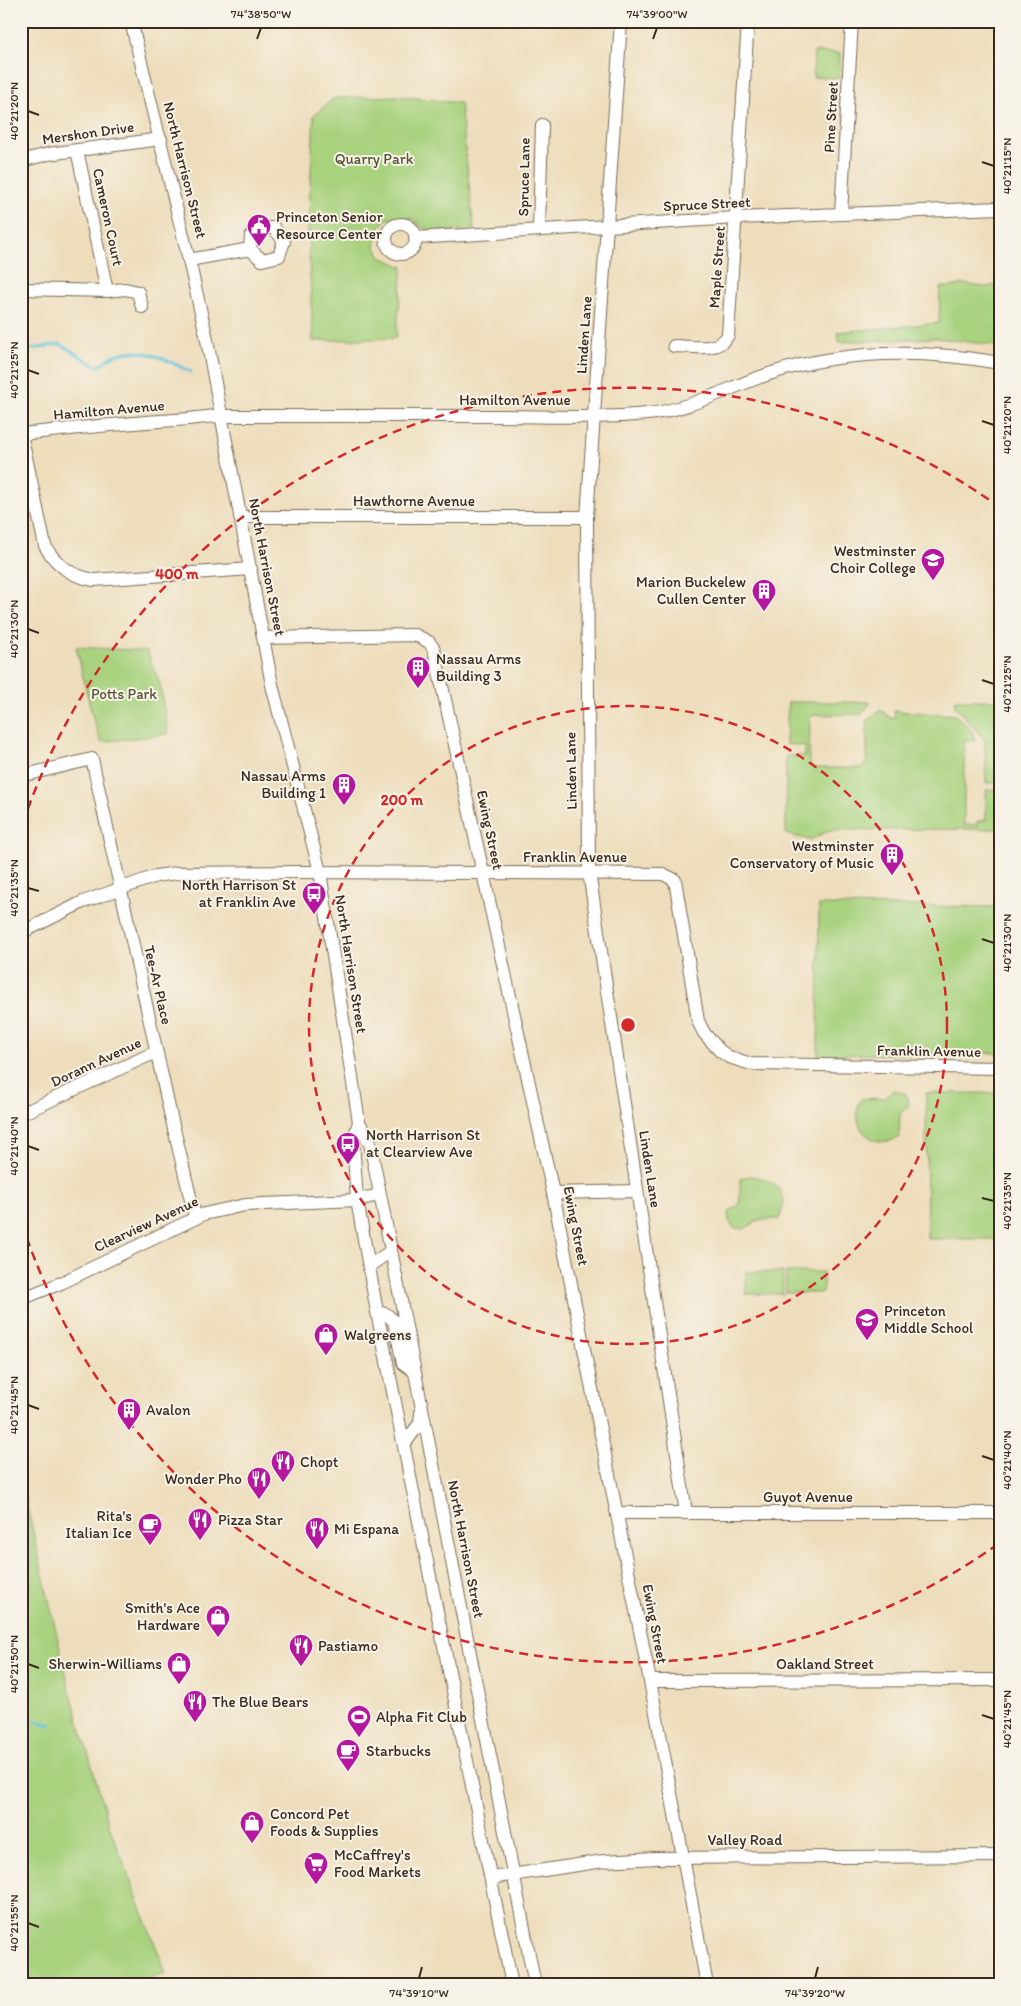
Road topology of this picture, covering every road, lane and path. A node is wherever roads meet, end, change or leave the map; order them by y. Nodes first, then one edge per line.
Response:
1 (131, 21) edge
2 (621, 21) edge
3 (748, 21) edge
4 (852, 21) edge
5 (542, 125) dead end
6 (160, 139) junction
7 (77, 150) junction
8 (21, 161) edge
9 (1000, 208) edge
10 (841, 214) junction
11 (736, 218) junction
12 (606, 226) junction
13 (539, 229) junction
14 (415, 238) dead end
15 (250, 248) dead end
16 (190, 260) junction
17 (21, 289) edge
18 (107, 291) junction
19 (142, 307) dead end
20 (674, 346) dead end
21 (1000, 363) edge
22 (221, 416) junction
23 (595, 416) junction
24 (21, 434) edge
25 (240, 517) junction
26 (587, 517) junction
27 (251, 569) junction
28 (264, 638) junction
29 (21, 776) edge
30 (320, 872) junction
31 (589, 872) junction
32 (483, 873) junction
33 (120, 888) junction
34 (21, 933) edge
35 (156, 1052) junction
36 (1000, 1068) edge
37 (21, 1114) edge
38 (359, 1122) junction
39 (637, 1191) junction
40 (553, 1193) junction
41 (379, 1195) junction
42 (357, 1200) junction
43 (195, 1217) junction
44 (391, 1251) junction
45 (369, 1266) junction
46 (21, 1299) edge
47 (378, 1312) junction
48 (414, 1371) junction
49 (421, 1408) junction
50 (405, 1443) junction
51 (617, 1513) junction
52 (686, 1513) junction
53 (1000, 1513) edge
54 (1000, 1680) edge
55 (650, 1681) junction
56 (1000, 1856) edge
57 (684, 1857) junction
58 (512, 1874) junction
59 (491, 1878) junction
60 (512, 1985) edge
61 (535, 1985) edge
62 (707, 1985) edge

1 - 6 street, North Harrison Street
2 - 12 street, Linden Lane
3 - 11 street, Maple Street
4 - 10 street, Pine Street
5 - 13 street, Spruce Lane
6 - 7 street, Mershon Drive
6 - 16 street, North Harrison Street
7 - 8 street, Mershon Drive
7 - 18 street, Cameron Court
9 - 10 street, Spruce Street
10 - 11 street, Spruce Street
11 - 12 street, Spruce Street
11 - 20 street, Maple Street
12 - 13 street, Spruce Street
12 - 23 street, Linden Lane
13 - 14 street, Spruce Street
15 - 16 street
16 - 22 street, North Harrison Street
17 - 18 street
18 - 19 street
21 - 23 street, Hamilton Avenue
22 - 23 street, Hamilton Avenue
22 - 24 street, Hamilton Avenue
22 - 25 street, North Harrison Street
23 - 26 street, Linden Lane
24 - 27 street
25 - 26 street, Hawthorne Avenue
25 - 27 street, North Harrison Street
26 - 31 street, Linden Lane
27 - 28 street, North Harrison Street
28 - 30 street, North Harrison Street
28 - 32 street, Ewing Street
29 - 33 street, Tee-Ar Place
30 - 32 street, Franklin Avenue
30 - 33 street, Franklin Avenue
30 - 38 street, North Harrison Street
31 - 32 street, Franklin Avenue
31 - 36 street, Franklin Avenue
31 - 39 street, Linden Lane
32 - 40 street, Ewing Street
33 - 34 street, Franklin Avenue
33 - 35 street, Tee-Ar Place
35 - 37 street, Dorann Avenue
35 - 43 street, Tee-Ar Place
38 - 41 street, North Harrison Street
38 - 42 street, North Harrison Street
39 - 40 street
39 - 52 street, Linden Lane
40 - 51 street, Ewing Street
41 - 42 street, Clearview Avenue
41 - 44 street, North Harrison Street
42 - 43 street, Clearview Avenue
42 - 45 street, North Harrison Street
43 - 46 street, Clearview Avenue
44 - 45 street
44 - 48 street, North Harrison Street
45 - 47 street, North Harrison Street
47 - 48 street
47 - 50 street, North Harrison Street
48 - 49 street, North Harrison Street
49 - 50 street
49 - 58 street, North Harrison Street
50 - 59 street, North Harrison Street
51 - 52 street, Guyot Avenue
51 - 55 street, Ewing Street
52 - 53 street, Guyot Avenue
54 - 55 street, Oakland Street
55 - 57 street, Ewing Street
56 - 57 street, Valley Road
57 - 58 street, Valley Road
57 - 62 street, Ewing Street
58 - 59 street, Valley Road
58 - 61 street, North Harrison Street
59 - 60 street, North Harrison Street

